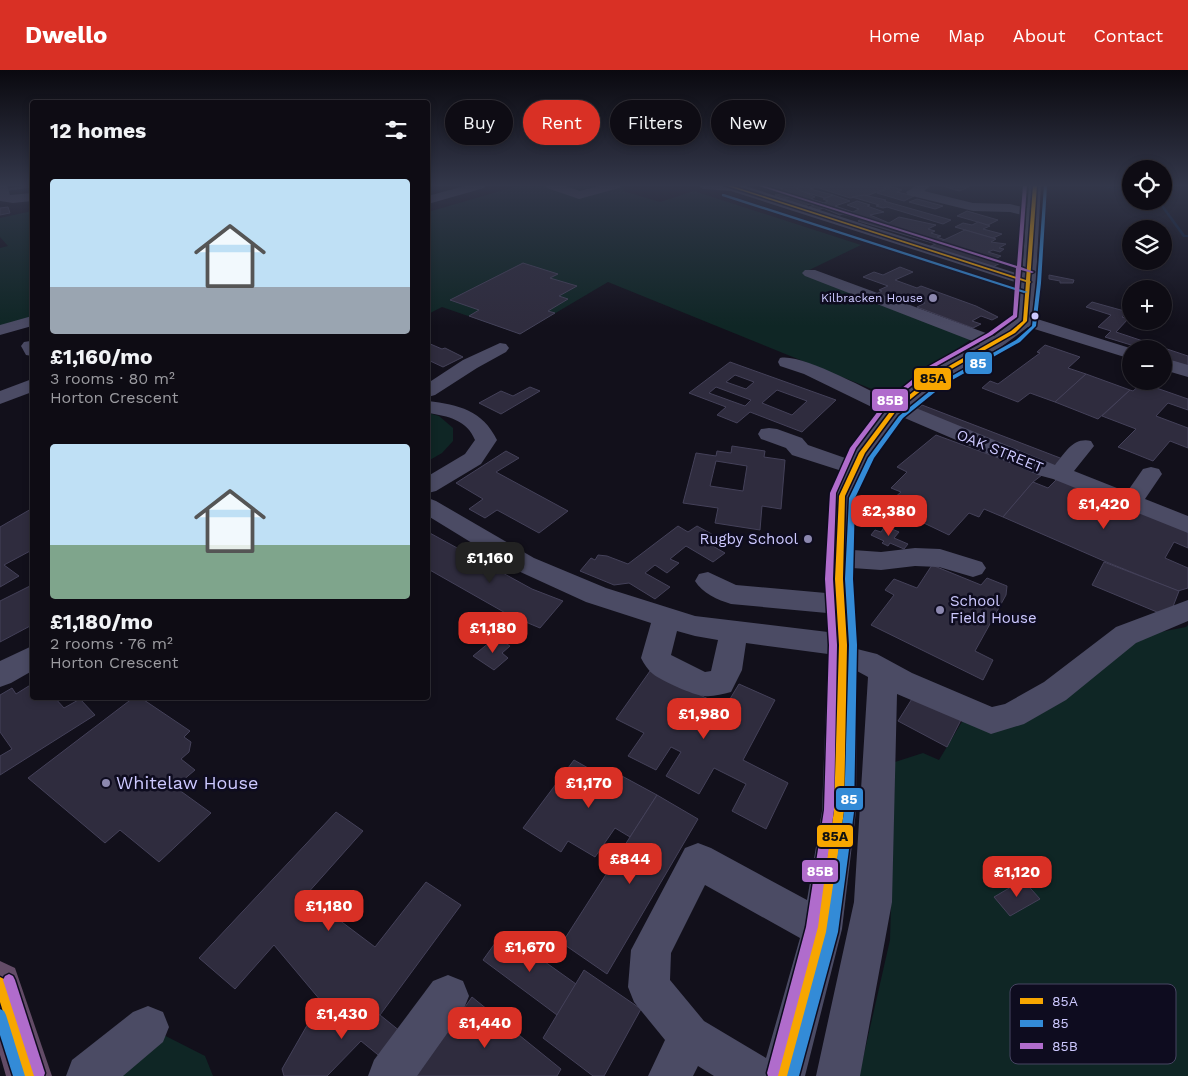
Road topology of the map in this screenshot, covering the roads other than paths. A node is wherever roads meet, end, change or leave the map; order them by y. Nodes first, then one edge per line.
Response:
1 (875, 232) edge
2 (1032, 232) edge
3 (810, 273) dead end
4 (1029, 282) junction
5 (1025, 320) junction
6 (30, 322) edge
7 (0, 330) edge
8 (994, 343) junction
9 (500, 348) dead end
10 (1122, 351) edge
11 (787, 362) dead end
12 (1172, 366) edge
13 (1188, 371) edge
14 (30, 386) edge
15 (430, 391) edge
16 (0, 398) edge
17 (430, 407) edge
18 (895, 408) junction
19 (769, 434) dead end
20 (1083, 446) dead end
21 (855, 468) junction
22 (1061, 474) junction
23 (1151, 474) dead end
24 (430, 485) edge
25 (1133, 503) junction
26 (430, 507) edge
27 (1188, 525) edge
28 (839, 558) junction
29 (973, 568) dead end
30 (708, 581) dead end
31 (840, 604) junction
32 (1188, 610) edge
33 (667, 617) junction
34 (734, 630) junction
35 (843, 651) junction
36 (30, 658) edge
37 (883, 673) junction
38 (0, 674) edge
39 (822, 928) junction
40 (0, 983) edge
41 (448, 996) dead end
42 (148, 1027) dead end
43 (8, 1035) edge
44 (689, 1036) junction
45 (29, 1076) edge
46 (88, 1076) edge
47 (390, 1076) edge
48 (670, 1076) edge
49 (755, 1076) edge
50 (783, 1076) edge
51 (838, 1076) edge

1 - 4 street
2 - 4 street
3 - 8 street
4 - 5 street
5 - 8 street
5 - 10 street
6 - 7 street
8 - 18 street
9 - 15 street
11 - 18 street, OAK STREET
12 - 13 street
14 - 16 street
17 - 24 street
18 - 21 street
18 - 22 street, OAK STREET
19 - 21 street
20 - 22 street
21 - 28 street
22 - 25 street, OAK STREET
23 - 25 street
25 - 27 street, OAK STREET
26 - 33 street
28 - 29 street
28 - 31 street
30 - 31 street
31 - 35 street
32 - 37 street
33 - 34 street
33 - 34 street
34 - 35 street
35 - 37 street
35 - 39 street
36 - 38 street
37 - 51 street
39 - 44 street
39 - 50 street
40 - 43 highway
41 - 47 street
42 - 46 street
43 - 45 highway
44 - 48 street
44 - 49 street

